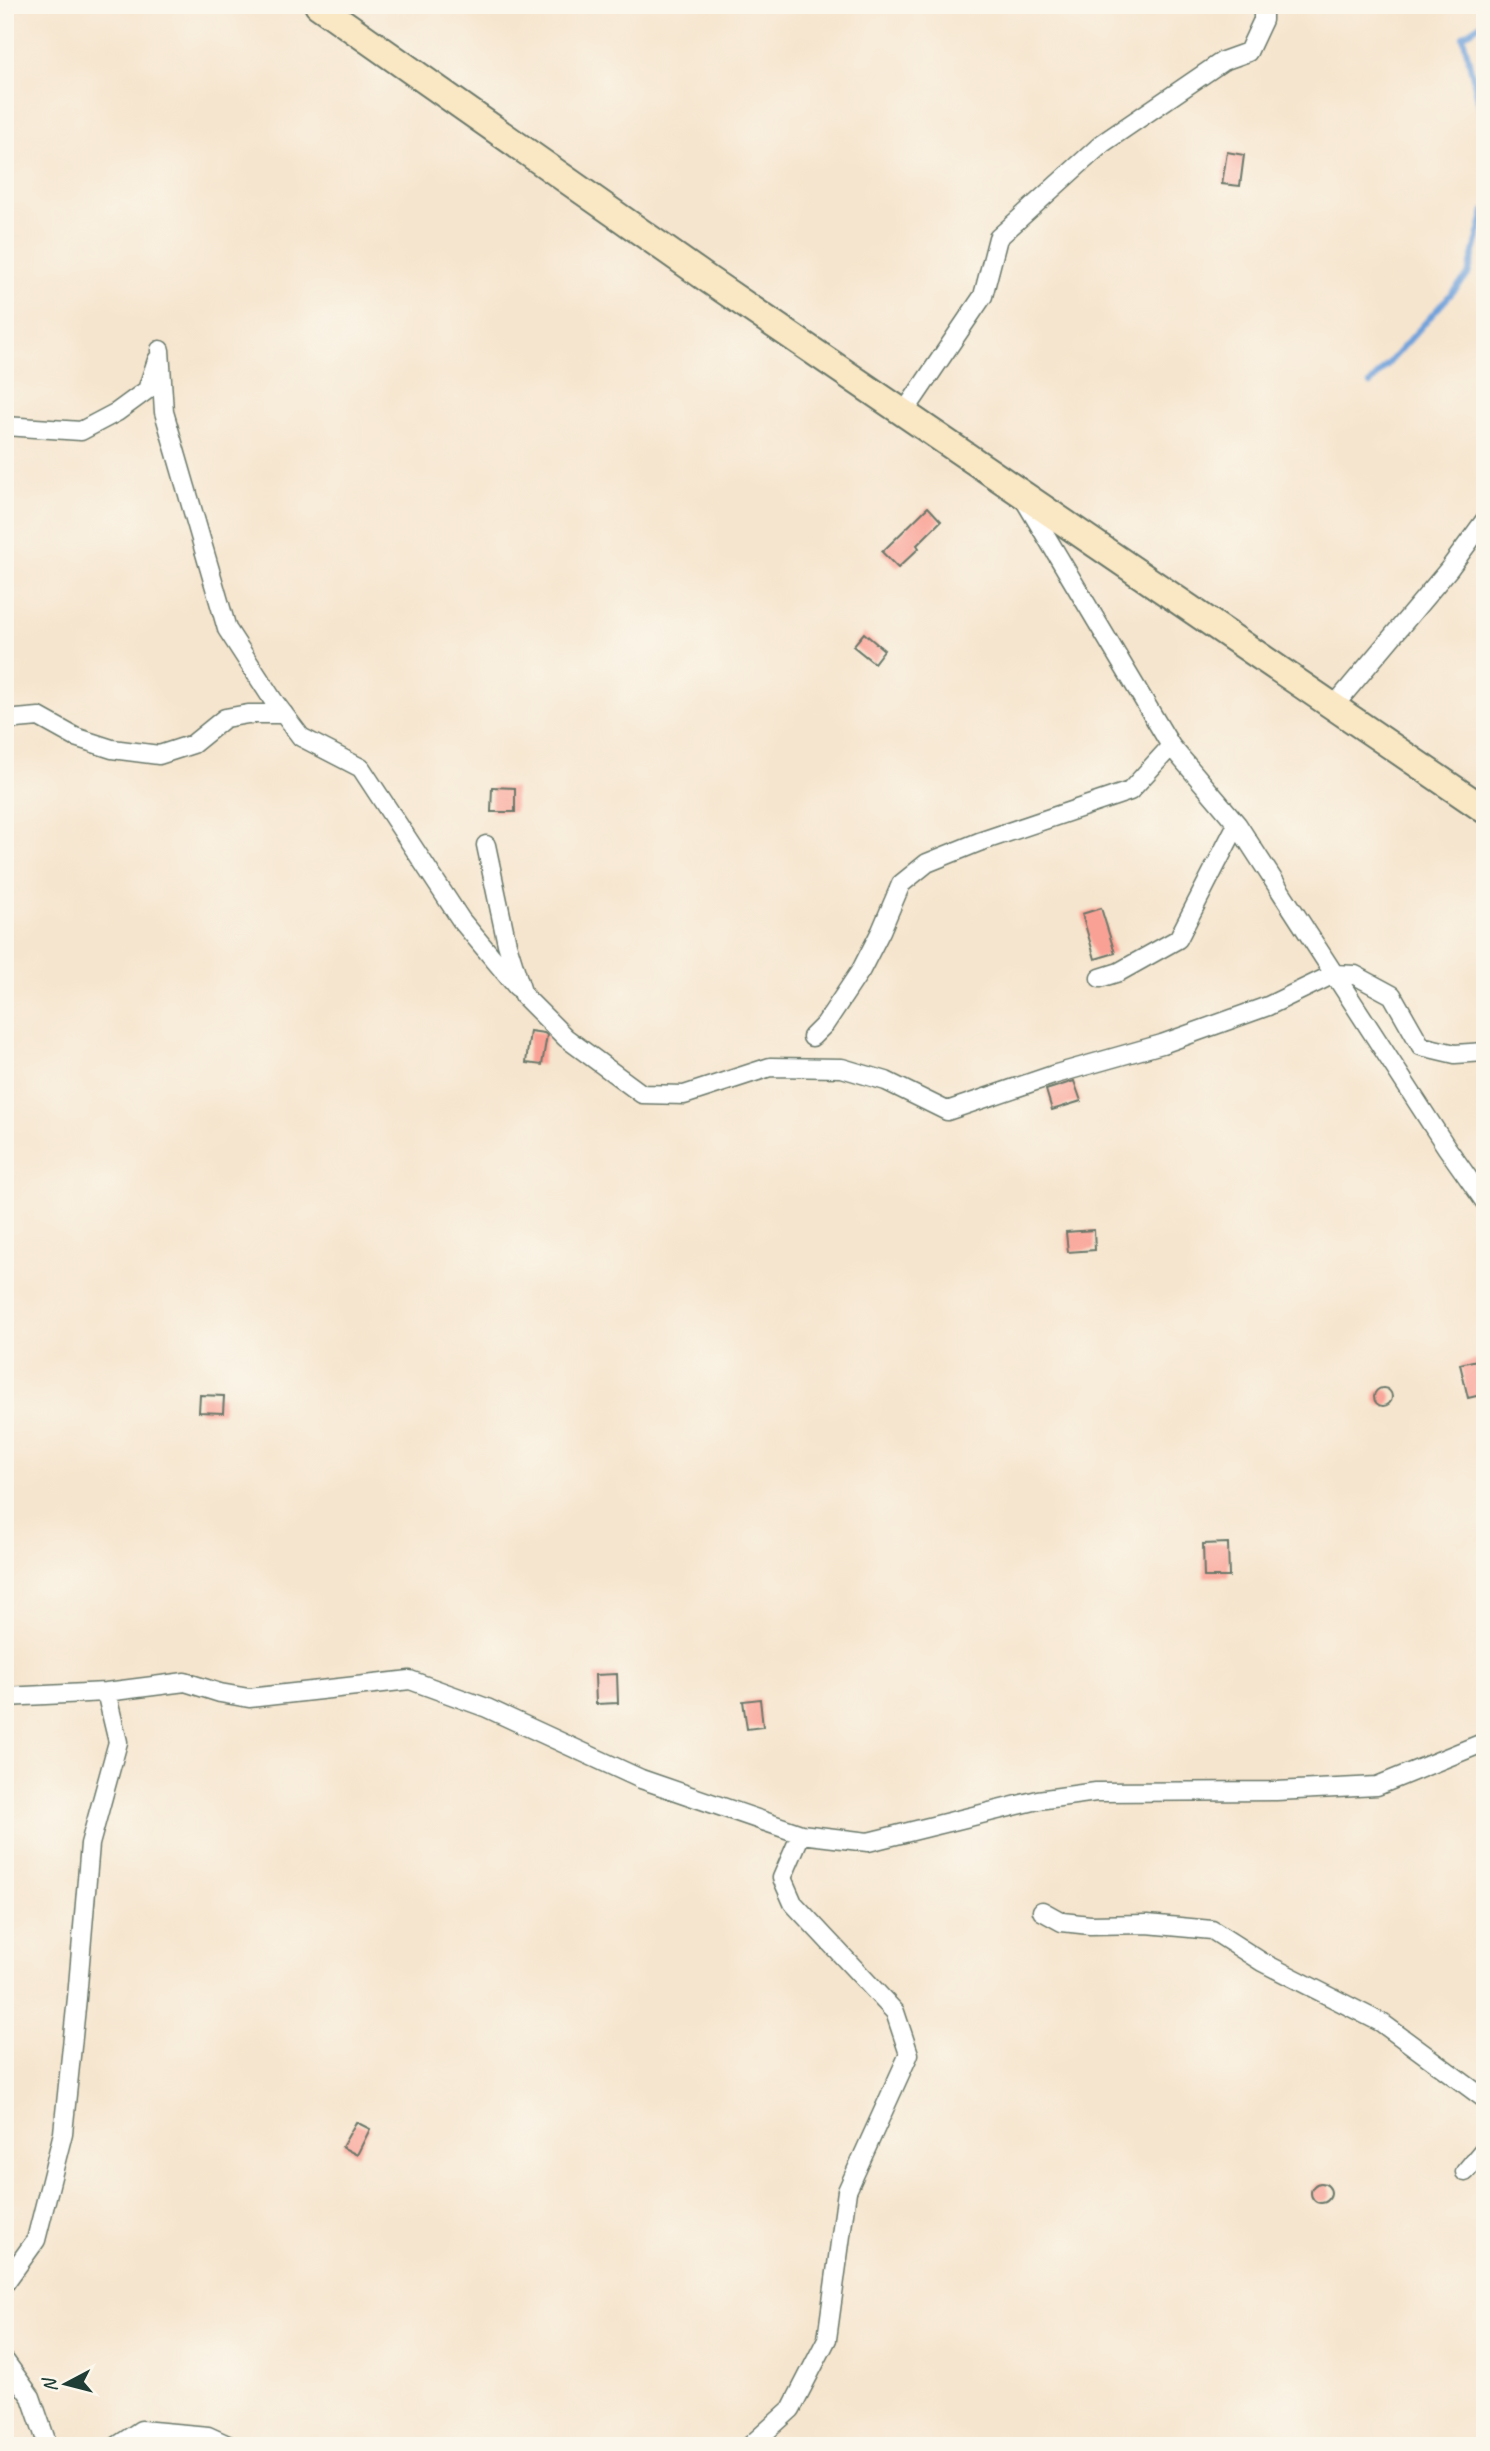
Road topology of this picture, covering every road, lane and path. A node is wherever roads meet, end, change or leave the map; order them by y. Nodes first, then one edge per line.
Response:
1 (318, 5) edge
2 (1263, 5) edge
3 (903, 414) junction
4 (5, 426) edge
5 (1021, 495) junction
6 (1485, 520) edge
7 (1333, 706) junction
8 (284, 714) junction
9 (5, 720) edge
10 (1171, 746) junction
11 (1485, 810) edge
12 (1237, 824) junction
13 (485, 845) dead end
14 (1335, 974) junction
15 (1100, 978) dead end
16 (523, 995) junction
17 (812, 1037) dead end
18 (1485, 1052) edge
19 (1485, 1202) edge
20 (106, 1692) junction
21 (5, 1697) edge
22 (1485, 1742) edge
23 (801, 1834) junction
24 (1042, 1911) dead end
25 (1485, 2099) edge
26 (1485, 2148) edge
27 (1465, 2172) dead end
28 (5, 2283) edge
29 (5, 2361) edge
30 (48, 2446) edge
31 (117, 2446) edge
32 (230, 2446) edge
33 (750, 2446) edge

1 - 3 main road
2 - 3 street
3 - 5 main road
4 - 8 street
5 - 7 main road
5 - 10 street
6 - 7 street
7 - 11 main road
8 - 9 street
8 - 16 street
10 - 12 street
10 - 17 street
12 - 14 street
12 - 15 street
13 - 16 street
14 - 16 street
14 - 18 street
14 - 19 street
20 - 21 street
20 - 23 street
20 - 28 street
22 - 23 street
23 - 33 street
24 - 25 street
26 - 27 street
29 - 30 street
31 - 32 street

